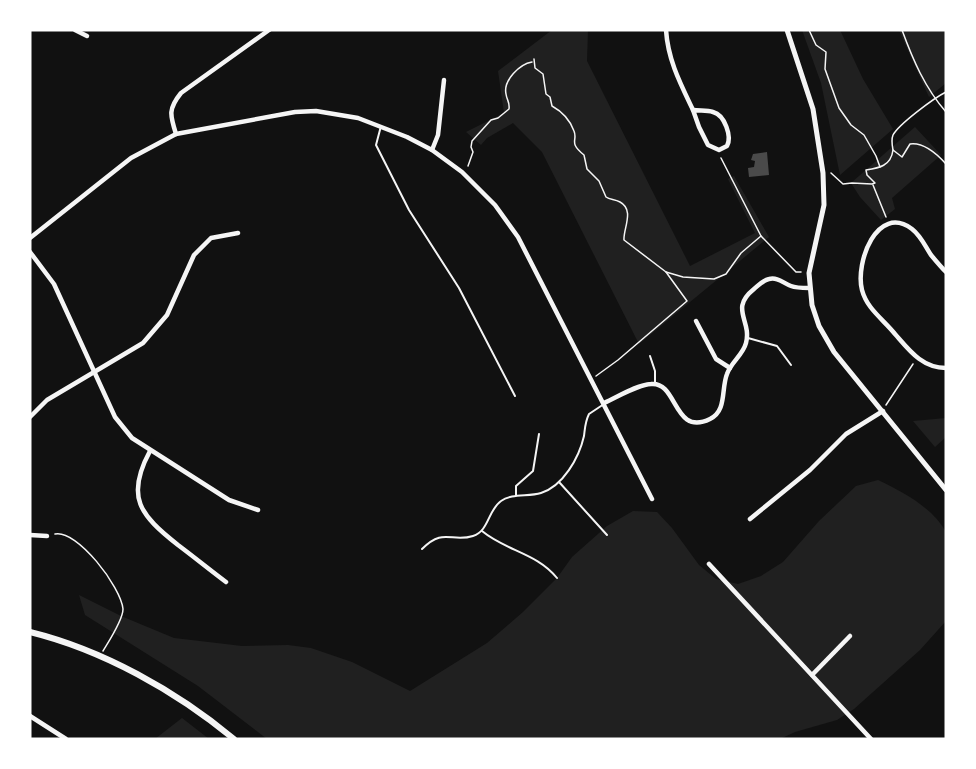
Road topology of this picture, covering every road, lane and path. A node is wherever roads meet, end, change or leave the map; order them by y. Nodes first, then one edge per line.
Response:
1 (75, 30) edge
2 (269, 30) edge
3 (666, 30) edge
4 (787, 30) edge
5 (809, 30) edge
6 (902, 30) edge
7 (87, 36) dead end
8 (534, 59) dead end
9 (533, 63) junction
10 (444, 80) dead end
11 (946, 92) edge
12 (934, 98) junction
13 (693, 110) junction
14 (946, 112) edge
15 (381, 126) junction
16 (176, 134) junction
17 (432, 150) junction
18 (719, 150) junction
19 (893, 150) junction
20 (946, 164) edge
21 (880, 168) junction
22 (462, 172) junction
23 (823, 173) junction
24 (872, 184) junction
25 (889, 224) junction
26 (238, 233) dead end
27 (761, 236) junction
28 (30, 238) edge
29 (30, 252) edge
30 (666, 272) junction
31 (946, 272) edge
32 (808, 273) junction
33 (809, 288) junction
34 (696, 321) dead end
35 (747, 338) junction
36 (650, 356) dead end
37 (917, 358) junction
38 (791, 365) dead end
39 (730, 368) junction
40 (946, 368) edge
41 (95, 371) junction
42 (591, 380) junction
43 (655, 384) junction
44 (515, 396) dead end
45 (604, 403) junction
46 (882, 411) junction
47 (30, 417) edge
48 (539, 434) dead end
49 (150, 451) junction
50 (558, 482) junction
51 (946, 490) edge
52 (516, 496) junction
53 (652, 499) dead end
54 (258, 510) dead end
55 (750, 519) dead end
56 (482, 531) junction
57 (30, 535) edge
58 (607, 535) dead end
59 (47, 536) joint
60 (422, 549) dead end
61 (709, 564) dead end
62 (557, 578) dead end
63 (226, 582) dead end
64 (30, 632) edge
65 (850, 636) dead end
66 (100, 657) junction
67 (812, 675) junction
68 (30, 716) edge
69 (66, 738) edge
70 (234, 739) edge
71 (871, 739) edge

1 - 7 street
2 - 16 street
3 - 13 street
4 - 23 street
5 - 21 path
6 - 12 path
8 - 9 path
9 - 22 path
9 - 30 path
10 - 17 street
11 - 12 path
12 - 14 path
12 - 19 path
13 - 18 street
13 - 18 street
15 - 16 street
15 - 17 street
15 - 44 lane
16 - 28 street
17 - 22 street
18 - 27 path
19 - 20 path
19 - 21 path
21 - 24 path
22 - 42 street
23 - 24 path
23 - 32 street
24 - 25 path
25 - 31 street
25 - 37 street
26 - 41 street
27 - 30 path
27 - 32 path
29 - 41 street
30 - 42 path
32 - 33 street
33 - 35 street
33 - 46 street
34 - 39 street
35 - 38 lane
35 - 39 street
36 - 43 lane
37 - 40 street
37 - 46 path
39 - 43 street
41 - 47 street
41 - 49 street
42 - 45 street
43 - 45 street
45 - 50 lane
45 - 53 street
46 - 51 street
46 - 55 street
48 - 52 lane
49 - 54 street
49 - 63 street
50 - 52 lane
50 - 58 lane
52 - 56 lane
56 - 60 lane
56 - 62 lane
57 - 59 street
59 - 66 path
61 - 67 street
64 - 66 main road
65 - 67 street
66 - 70 main road
67 - 71 street
68 - 69 street

